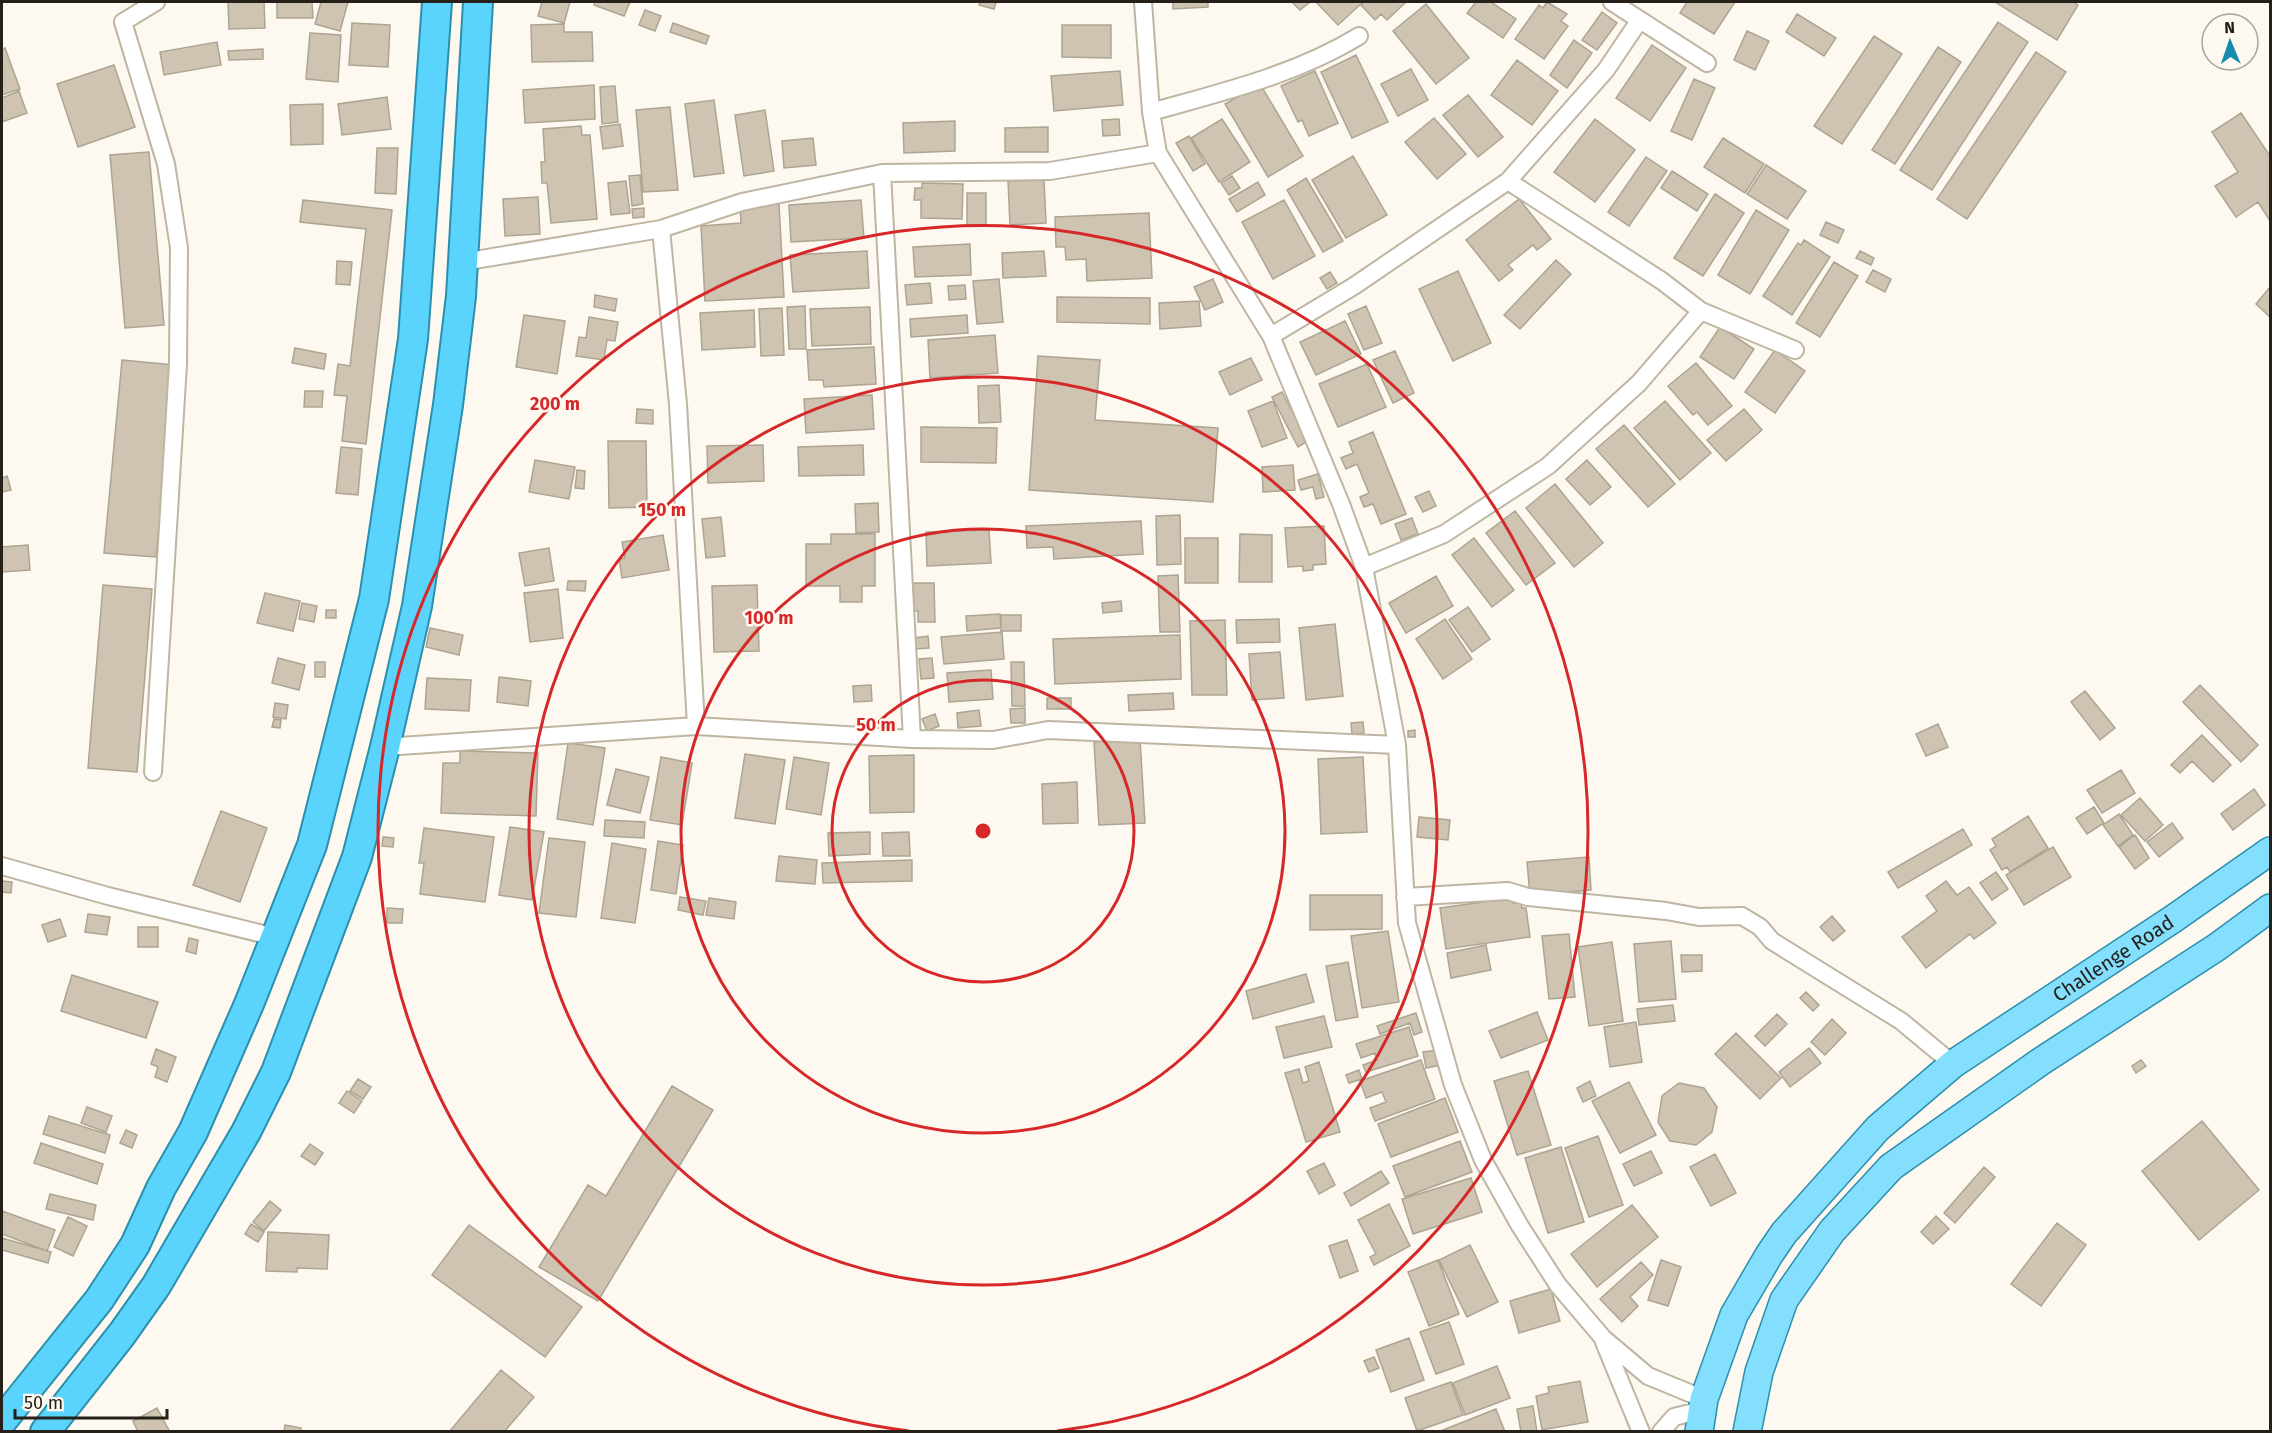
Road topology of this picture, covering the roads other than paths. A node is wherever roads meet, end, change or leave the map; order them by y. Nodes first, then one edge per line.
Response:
1 (156, 2) edge
2 (437, 2) edge
3 (478, 2) edge
4 (1143, 2) edge
5 (1612, 2) edge
6 (1639, 21) junction
7 (1359, 36) dead end
8 (1707, 63) dead end
9 (1151, 112) junction
10 (1158, 153) junction
11 (882, 173) junction
12 (1508, 181) junction
13 (661, 229) junction
14 (463, 262) junction
15 (1701, 311) junction
16 (1271, 336) junction
17 (1795, 350) dead end
18 (1364, 567) junction
19 (696, 726) junction
20 (912, 739) junction
21 (1397, 746) junction
22 (386, 747) junction
23 (153, 772) dead end
24 (2271, 851) edge
25 (2, 867) edge
26 (1405, 897) junction
27 (2271, 908) edge
28 (275, 937) junction
29 (1953, 1064) junction
30 (1603, 1338) junction
31 (1701, 1413) edge
32 (2, 1421) edge
33 (45, 1431) edge
34 (1641, 1431) edge
35 (1661, 1431) edge
36 (1747, 1431) edge

1 - 23 street
2 - 28 highway
3 - 14 highway
4 - 9 street
5 - 6 street
6 - 8 street
6 - 12 street
7 - 9 street
9 - 10 street
10 - 11 street
10 - 16 street
11 - 13 street
11 - 20 street
12 - 15 street
12 - 16 street
13 - 14 street
13 - 19 street
14 - 22 highway
15 - 17 street
15 - 18 street
16 - 18 street
18 - 21 street
19 - 20 street
19 - 22 street
20 - 21 street
21 - 26 street
22 - 33 highway
24 - 29 main road, Challenge Road
25 - 28 street
26 - 29 street
26 - 30 street
27 - 36 main road
28 - 32 highway
29 - 31 main road, Challenge Road
30 - 31 street
30 - 34 street
31 - 35 street

